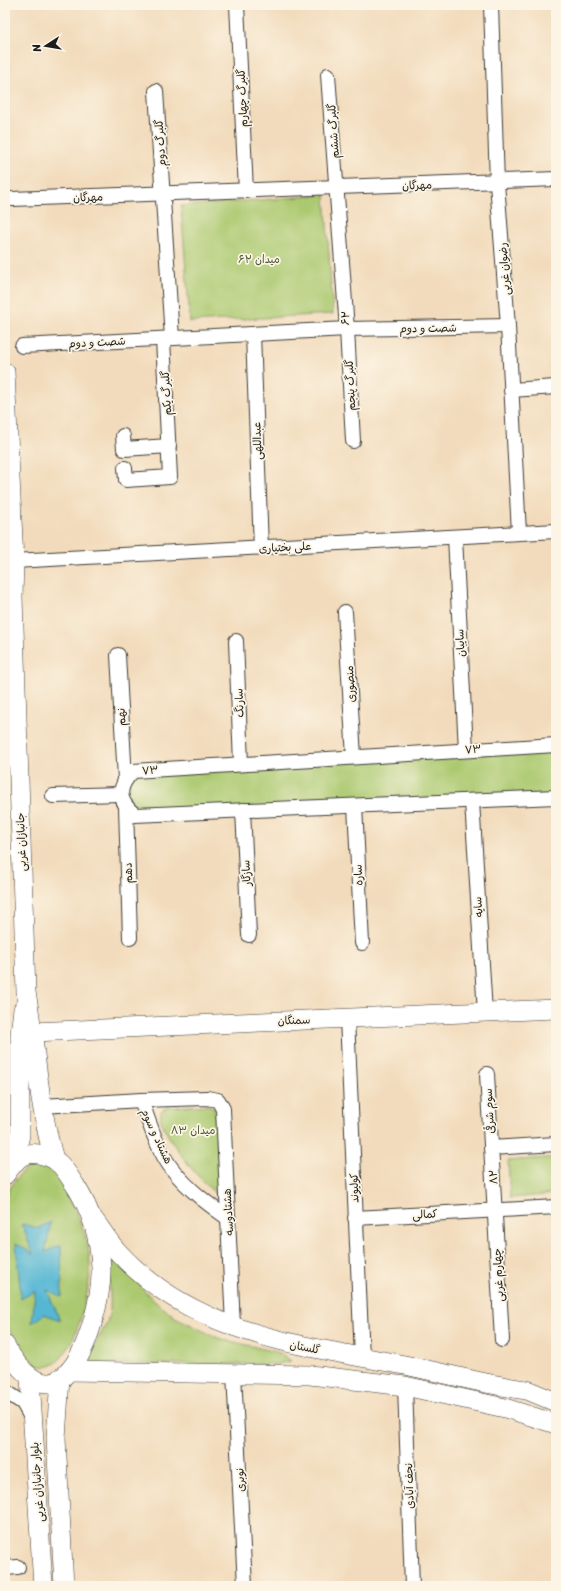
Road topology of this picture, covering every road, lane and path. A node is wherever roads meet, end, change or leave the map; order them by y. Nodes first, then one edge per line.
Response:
1 (237, 5) edge
2 (492, 5) edge
3 (328, 75) dead end
4 (156, 90) dead end
5 (556, 179) edge
6 (498, 183) junction
7 (337, 187) junction
8 (246, 191) junction
9 (164, 195) junction
10 (12, 199) dead end
11 (508, 326) junction
12 (347, 329) junction
13 (253, 334) junction
14 (167, 339) junction
15 (22, 346) dead end
16 (5, 372) edge
17 (556, 387) edge
18 (511, 390) junction
19 (123, 436) dead end
20 (353, 441) dead end
21 (169, 446) junction
22 (125, 468) dead end
23 (556, 531) edge
24 (519, 533) junction
25 (455, 537) junction
26 (261, 548) junction
27 (10, 559) edge
28 (9, 589) edge
29 (345, 612) dead end
30 (236, 641) dead end
31 (118, 655) dead end
32 (556, 745) edge
33 (466, 750) junction
34 (354, 757) junction
35 (241, 764) junction
36 (124, 779) junction
37 (120, 794) junction
38 (53, 796) dead end
39 (556, 797) edge
40 (472, 801) junction
41 (355, 806) junction
42 (126, 807) junction
43 (243, 810) junction
44 (249, 935) dead end
45 (130, 938) dead end
46 (362, 943) dead end
47 (556, 1009) edge
48 (485, 1012) junction
49 (347, 1018) junction
50 (19, 1034) edge
51 (487, 1074) dead end
52 (141, 1100) junction
53 (218, 1100) joint
54 (42, 1106) junction
55 (556, 1144) edge
56 (491, 1148) junction
57 (54, 1159) junction
58 (10, 1168) edge
59 (556, 1207) edge
60 (495, 1210) junction
61 (91, 1216) junction
62 (355, 1218) junction
63 (229, 1219) junction
64 (233, 1326) junction
65 (502, 1340) dead end
66 (6, 1350) edge
67 (362, 1357) junction
68 (234, 1374) junction
69 (64, 1375) junction
70 (30, 1378) junction
71 (405, 1386) junction
72 (556, 1389) edge
73 (527, 1390) junction
74 (5, 1392) edge
75 (556, 1402) edge
76 (553, 1418) edge
77 (33, 1422) junction
78 (43, 1586) edge
79 (64, 1586) edge
80 (245, 1586) edge
81 (412, 1586) edge

1 - 8 street, گلبرگ چهارم
2 - 6 street, رضوان غربی
3 - 7 street, گلبرگ ششم
4 - 9 street, گلبرگ دوم
5 - 6 street, مهرگان
6 - 7 street, مهرگان
6 - 11 street, رضوان غربی
7 - 8 street
7 - 12 street, ۶۲
8 - 9 street
9 - 10 street, مهرگان
9 - 14 street
11 - 12 street, شصت و دوم
11 - 18 street, رضوان غربی
12 - 13 street, ۶۲
12 - 20 street, گلبرگ پنجم
13 - 14 street, ۶۲
13 - 26 street, عبداللهی
14 - 15 street, شصت و دوم
14 - 21 street, گلبرگ یکم
16 - 27 main road
17 - 18 street
18 - 24 street, رضوان غربی
19 - 21 street
21 - 22 street, گلبرگ یکم
23 - 24 street, علی بختیاری
24 - 25 street, علی بختیاری
25 - 26 street, علی بختیاری
25 - 33 street, سایبان
26 - 27 street, علی بختیاری
27 - 28 main road, جانبازان غربی
28 - 50 main road, جانبازان غربی
29 - 34 street, منصوری
30 - 35 street, سارنگ
31 - 36 street, نهم
32 - 33 street, ۷۳
33 - 34 street, ۷۳
34 - 35 street, ۷۳
35 - 36 street, ۷۳
36 - 37 street
37 - 38 street
37 - 42 street
39 - 40 street
40 - 41 street
40 - 48 street, سایه
41 - 43 street
41 - 46 street, ساره
42 - 43 street
42 - 45 street, دهم
43 - 44 street, سازگار
47 - 48 main road, سمنگان
48 - 49 main road, سمنگان
49 - 50 main road, سمنگان
49 - 62 street, کولیوند
50 - 54 main road, جانبازان غربی
50 - 58 main road, جانبازان غربی
51 - 56 street, سوم شرقی
52 - 53 street, هشتاد و سوم
52 - 54 street, هشتاد و سوم
52 - 63 street, هشتاد و سوم
53 - 63 street, هشتادوسه
54 - 57 main road, جانبازان غربی
55 - 56 street
56 - 60 street, ۸۲
57 - 58 main road
57 - 61 main road
59 - 60 street
60 - 62 street, کمالی
60 - 65 street, چهارم غربی
61 - 64 main road, گلستان
61 - 69 main road
62 - 67 street, کولیوند
63 - 64 street, هشتادوسه
64 - 67 main road, گلستان
66 - 70 main road
67 - 73 main road, گلستان
68 - 69 main road
68 - 71 main road
68 - 80 street, نوبری
69 - 70 main road
69 - 79 main road, بلوار جانبازان غربی
70 - 77 main road, بلوار جانبازان غربی
71 - 76 main road
71 - 81 street, نجف آبادی
72 - 73 main road
73 - 75 main road, گلستان
74 - 77 street
77 - 78 main road, بلوار جانبازان غربی

